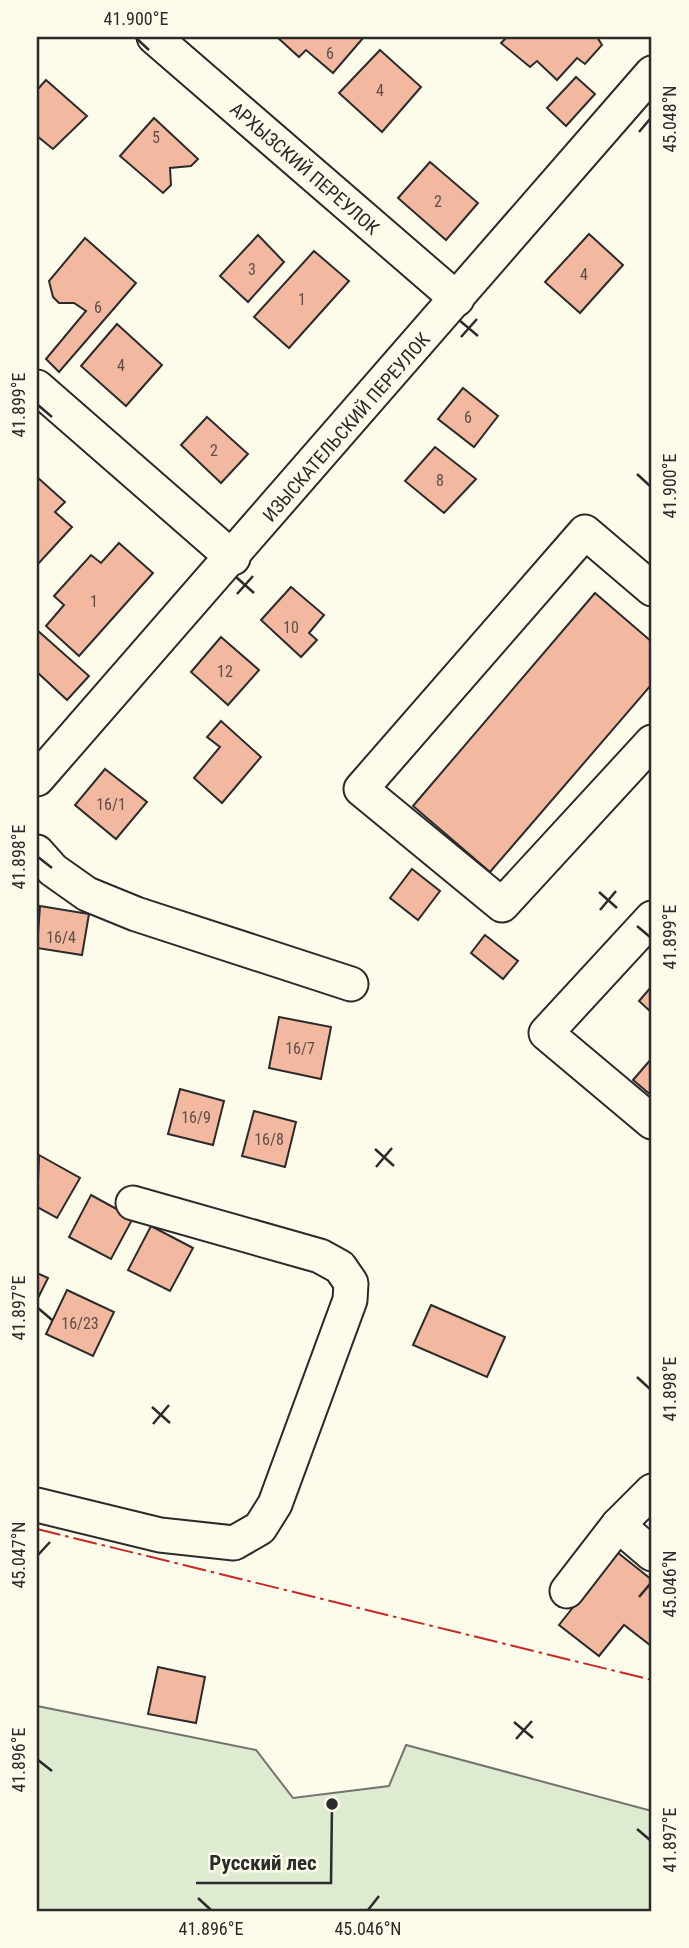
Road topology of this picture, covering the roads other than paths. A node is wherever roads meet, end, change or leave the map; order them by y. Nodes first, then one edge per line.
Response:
1 (153, 37) edge
2 (652, 73) edge
3 (457, 299) junction
4 (37, 387) edge
5 (233, 558) junction
6 (652, 589) edge
7 (652, 742) edge
8 (37, 779) edge
9 (37, 852) edge
10 (652, 918) edge
11 (351, 984) dead end
12 (652, 1122) edge
13 (133, 1203) dead end
14 (652, 1491) edge
15 (37, 1505) edge
16 (618, 1525) junction
17 (652, 1554) edge
18 (567, 1591) dead end

1 - 3 street, АРХЫЗСКИЙ ПЕРЕУЛОК
2 - 3 street, ИЗЫСКАТЕЛЬСКИЙ ПЕРЕУЛОК
3 - 5 street, ИЗЫСКАТЕЛЬСКИЙ ПЕРЕУЛОК
4 - 5 street
5 - 8 street, ИЗЫСКАТЕЛЬСКИЙ ПЕРЕУЛОК
6 - 7 street
9 - 11 street
10 - 12 street
13 - 15 street
14 - 16 street
16 - 17 street
16 - 18 street

